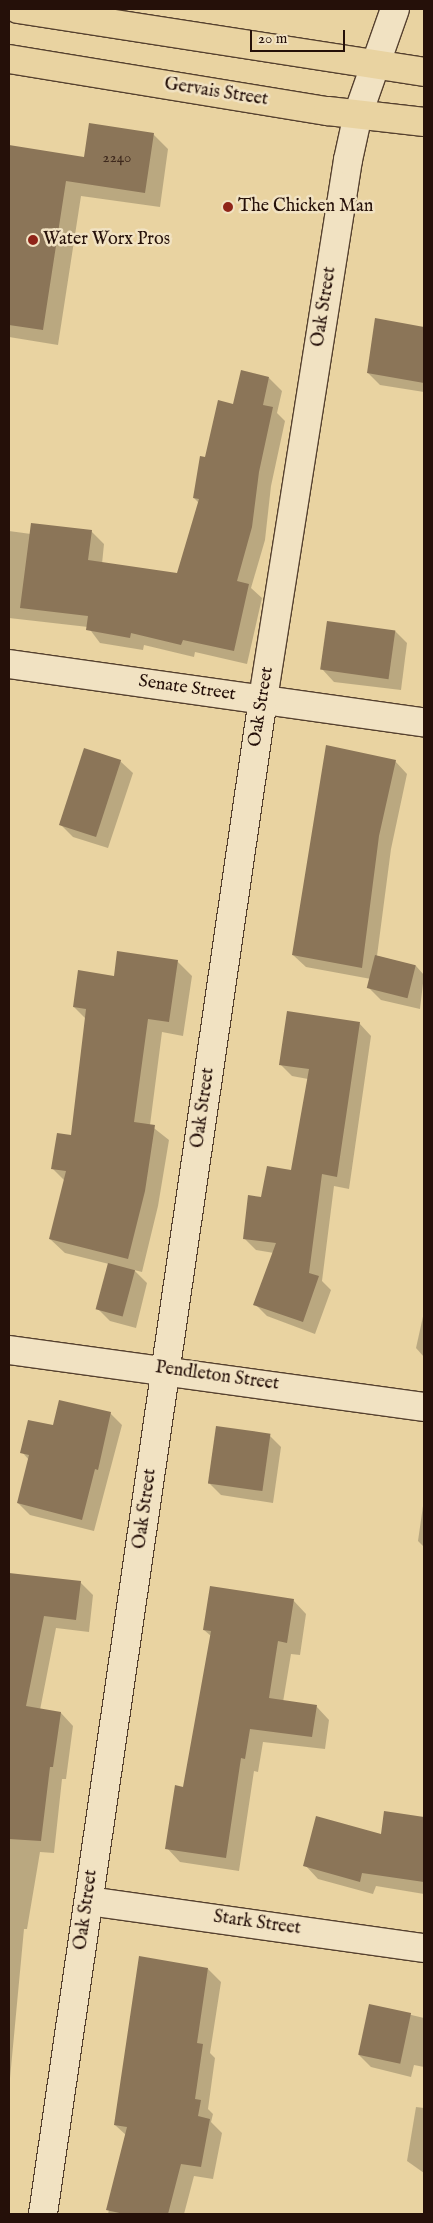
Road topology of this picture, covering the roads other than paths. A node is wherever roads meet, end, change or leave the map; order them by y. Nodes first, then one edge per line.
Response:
1 (18, 9) edge
2 (395, 9) edge
3 (9, 59) edge
4 (376, 64) junction
5 (424, 72) edge
6 (358, 114) junction
7 (424, 122) edge
8 (9, 664) edge
9 (263, 699) junction
10 (424, 722) edge
11 (9, 1350) edge
12 (166, 1369) junction
13 (424, 1407) edge
14 (89, 1901) junction
15 (424, 1948) edge
16 (43, 2214) edge

1 - 4 main road
2 - 4 street, Oak Street
3 - 6 main road, Gervais Street
4 - 5 main road
4 - 6 street, Oak Street
6 - 7 main road, Gervais Street
6 - 9 street, Oak Street
8 - 9 street, Senate Street
9 - 10 street, Senate Street
9 - 12 street, Oak Street
11 - 12 street, Pendleton Street
12 - 13 street, Pendleton Street
12 - 14 street, Oak Street
14 - 15 street, Stark Street
14 - 16 street, Oak Street

